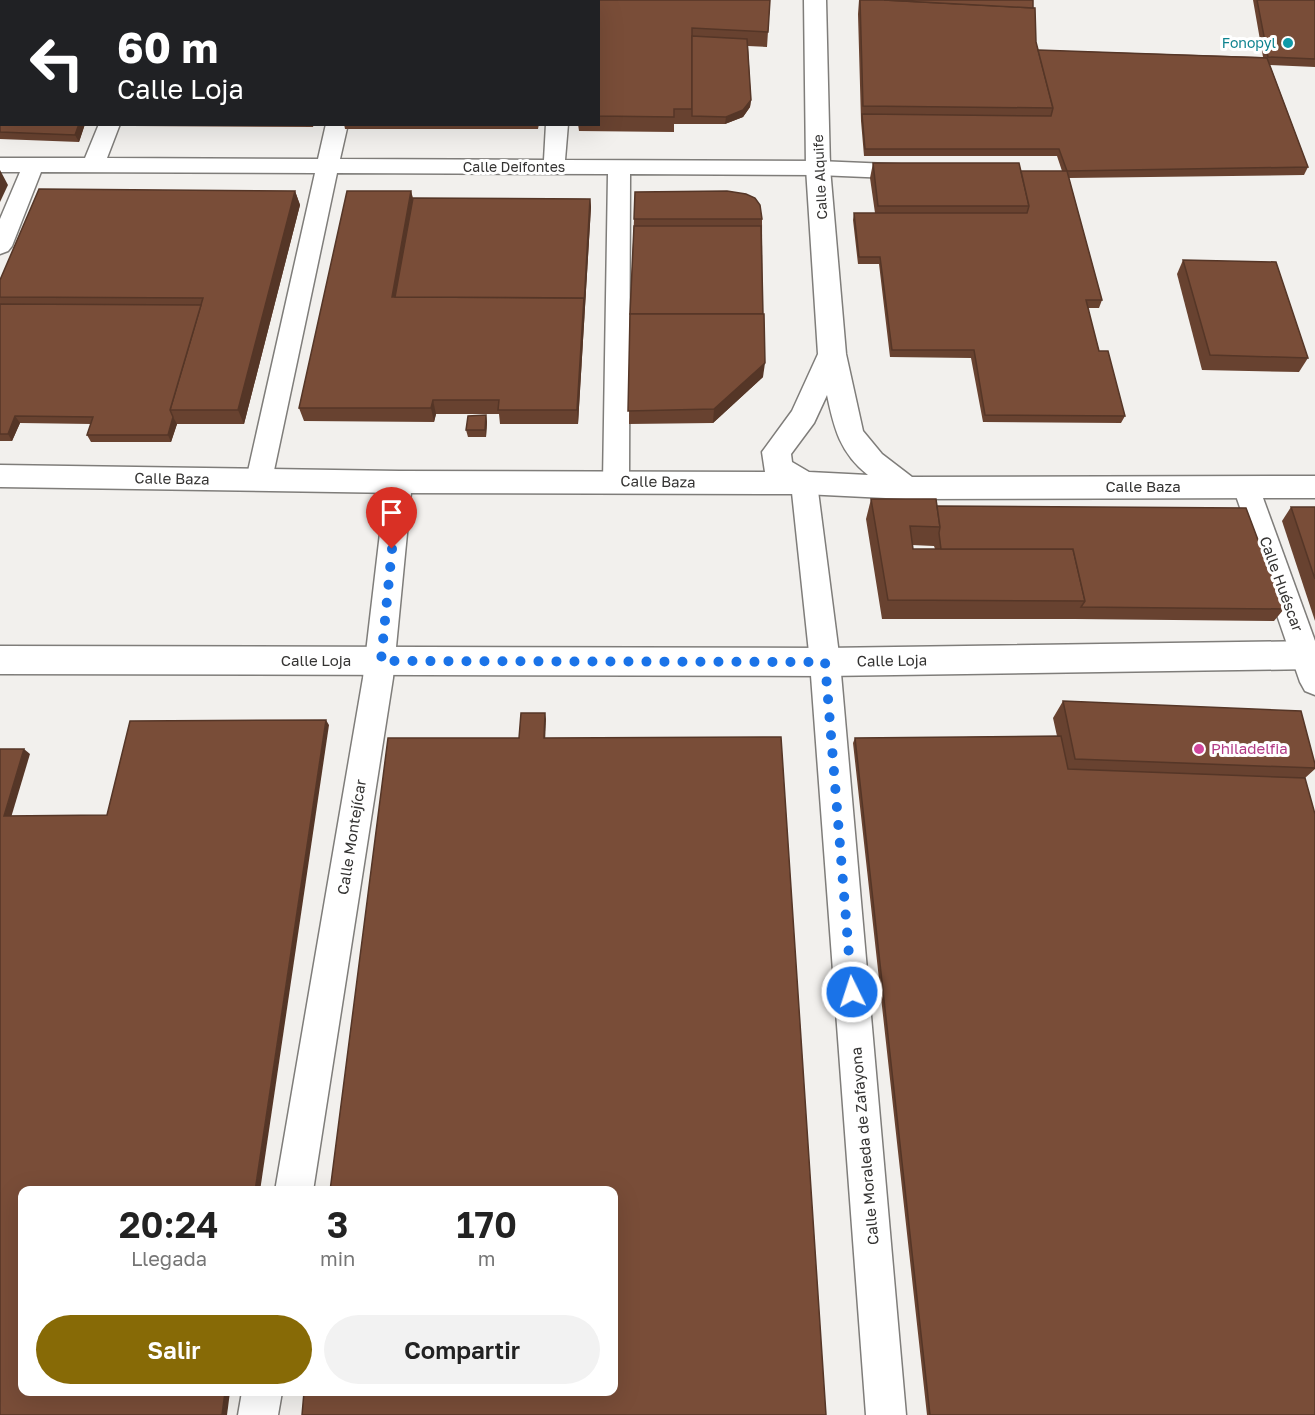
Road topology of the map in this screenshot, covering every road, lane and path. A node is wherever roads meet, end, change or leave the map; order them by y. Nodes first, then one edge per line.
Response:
1 (815, 0) edge
2 (109, 126) edge
3 (338, 126) edge
4 (557, 126) edge
5 (0, 165) edge
6 (33, 165) junction
7 (93, 166) junction
8 (328, 167) junction
9 (554, 167) junction
10 (619, 168) junction
11 (818, 168) junction
12 (934, 173) edge
13 (0, 246) edge
14 (832, 354) junction
15 (0, 476) edge
16 (259, 480) junction
17 (399, 482) junction
18 (616, 482) junction
19 (804, 483) junction
20 (1315, 487) edge
21 (906, 488) junction
22 (1246, 488) junction
23 (0, 660) edge
24 (381, 661) junction
25 (825, 662) junction
26 (1312, 664) edge
27 (295, 1186) edge
28 (260, 1396) edge
29 (258, 1415) edge
30 (886, 1415) edge

1 - 11 street, Calle Alquife
2 - 7 street
3 - 8 street
4 - 9 street
5 - 6 street, Calle Deifontes
6 - 7 street, Calle Deifontes
6 - 13 street
7 - 8 street, Calle Deifontes
8 - 9 street, Calle Deifontes
8 - 16 street
9 - 10 street, Calle Deifontes
10 - 11 street, Calle Deifontes
10 - 18 street
11 - 12 street, Calle Deifontes
11 - 14 street, Calle Alquife
14 - 19 street, Calle Alquife
14 - 21 street, Calle Alquife
15 - 16 street, Calle Baza
16 - 17 street, Calle Baza
17 - 18 street, Calle Baza
17 - 24 street, Calle Montejícar
18 - 19 street, Calle Baza
19 - 21 street, Calle Baza
19 - 25 street
20 - 22 street, Calle Baza
21 - 22 street, Calle Baza
22 - 26 street, Calle Huéscar
23 - 24 street, Calle Loja
24 - 25 street, Calle Loja
24 - 27 street, Calle Montejícar
25 - 26 street, Calle Loja
25 - 30 street, Calle Moraleda de Zafayona
28 - 29 street

